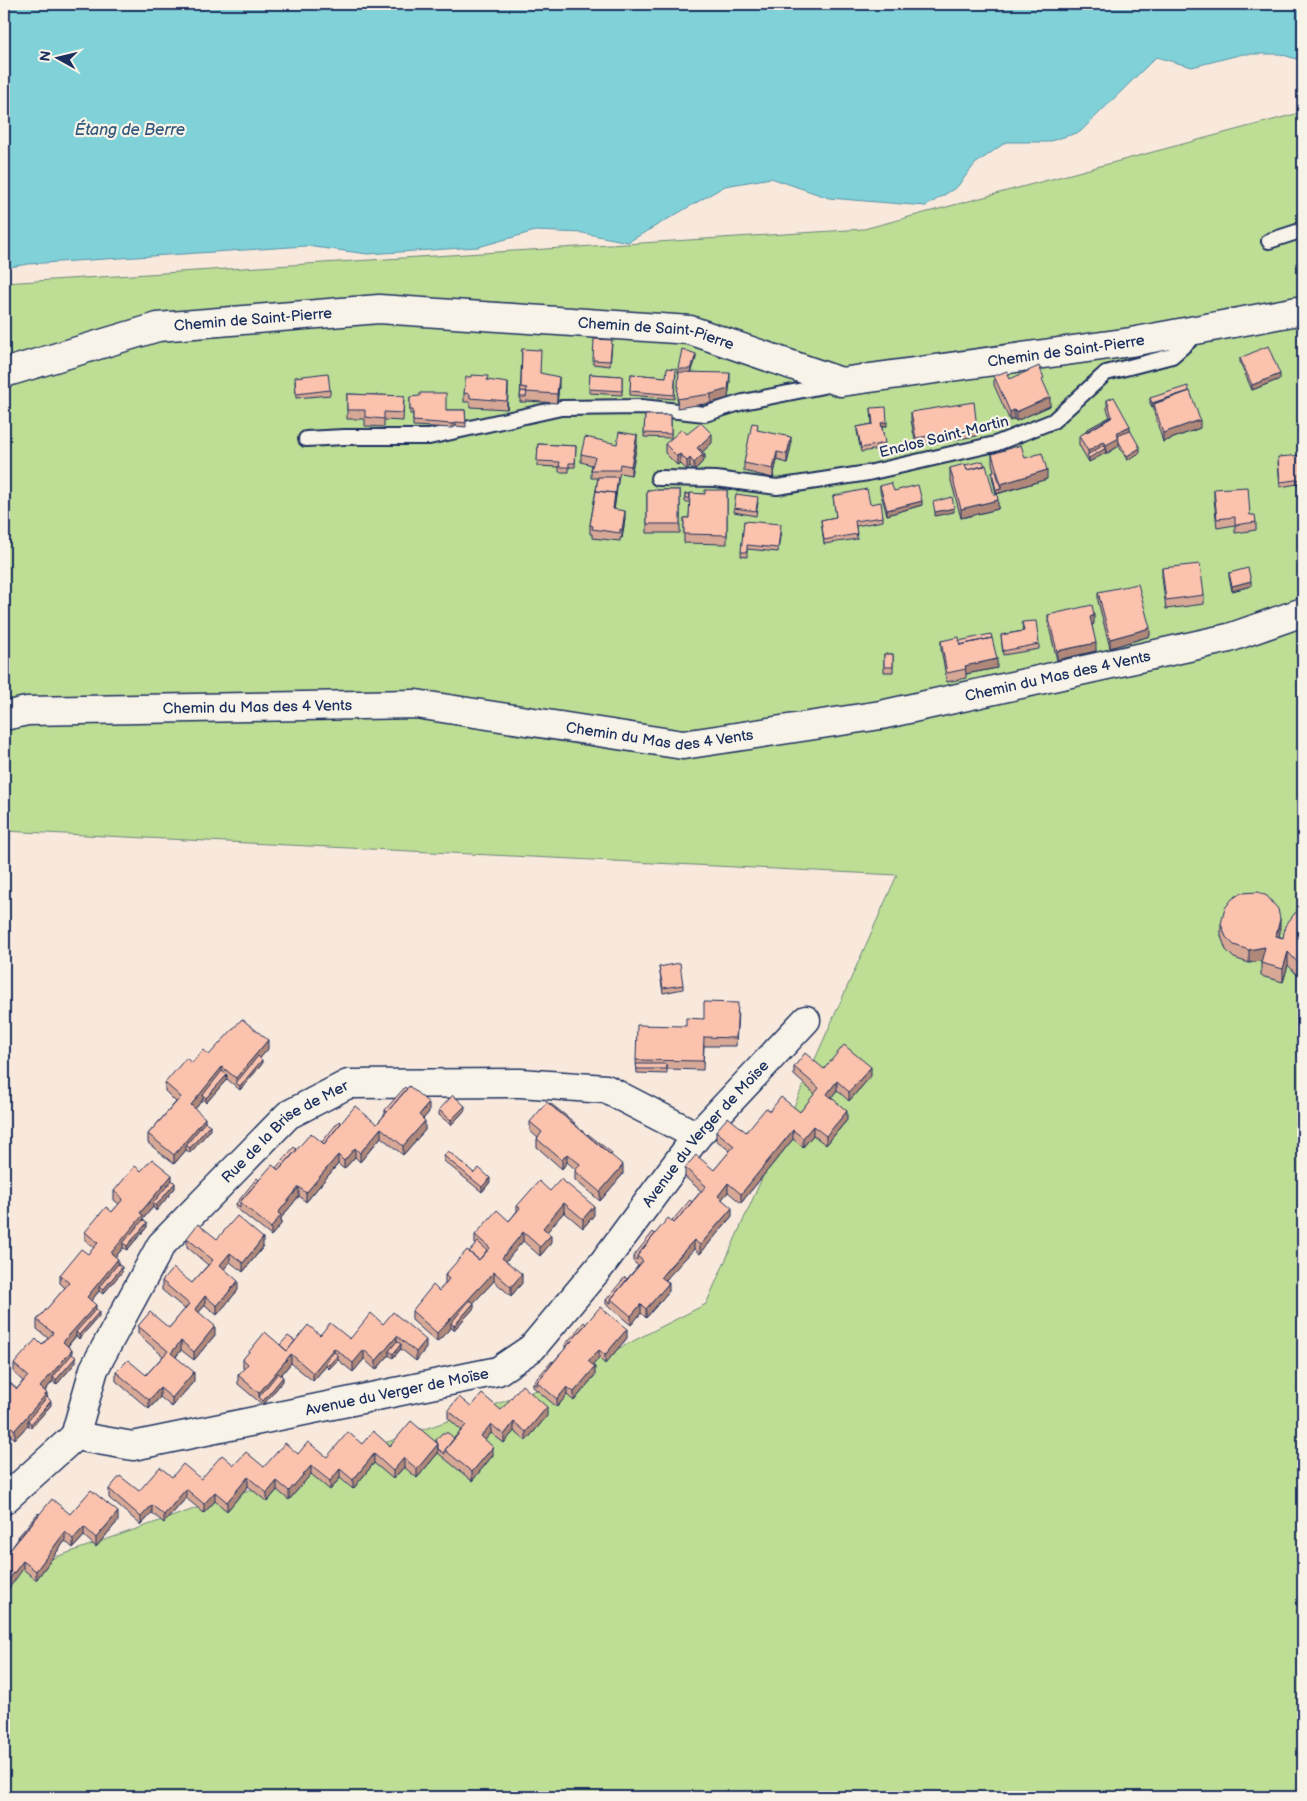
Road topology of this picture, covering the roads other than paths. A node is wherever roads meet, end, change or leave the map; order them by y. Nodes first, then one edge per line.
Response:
1 (1303, 230) edge
2 (1269, 241) dead end
3 (1303, 310) edge
4 (1205, 328) junction
5 (4, 372) edge
6 (841, 382) junction
7 (306, 439) dead end
8 (658, 478) dead end
9 (1300, 614) edge
10 (4, 716) edge
11 (806, 1020) dead end
12 (697, 1136) junction
13 (75, 1436) junction
14 (4, 1500) edge

1 - 2 lane
3 - 4 street, Chemin de Saint-Pierre
4 - 6 street, Chemin de Saint-Pierre
4 - 8 lane, Enclos Saint-Martin
5 - 6 street, Chemin de Saint-Pierre
6 - 7 lane
9 - 10 street, Chemin du Mas des 4 Vents
11 - 12 street, Avenue du Verger de Moïse
12 - 13 street, Avenue du Verger de Moïse
12 - 13 street, Rue de la Brise de Mer
13 - 14 street

